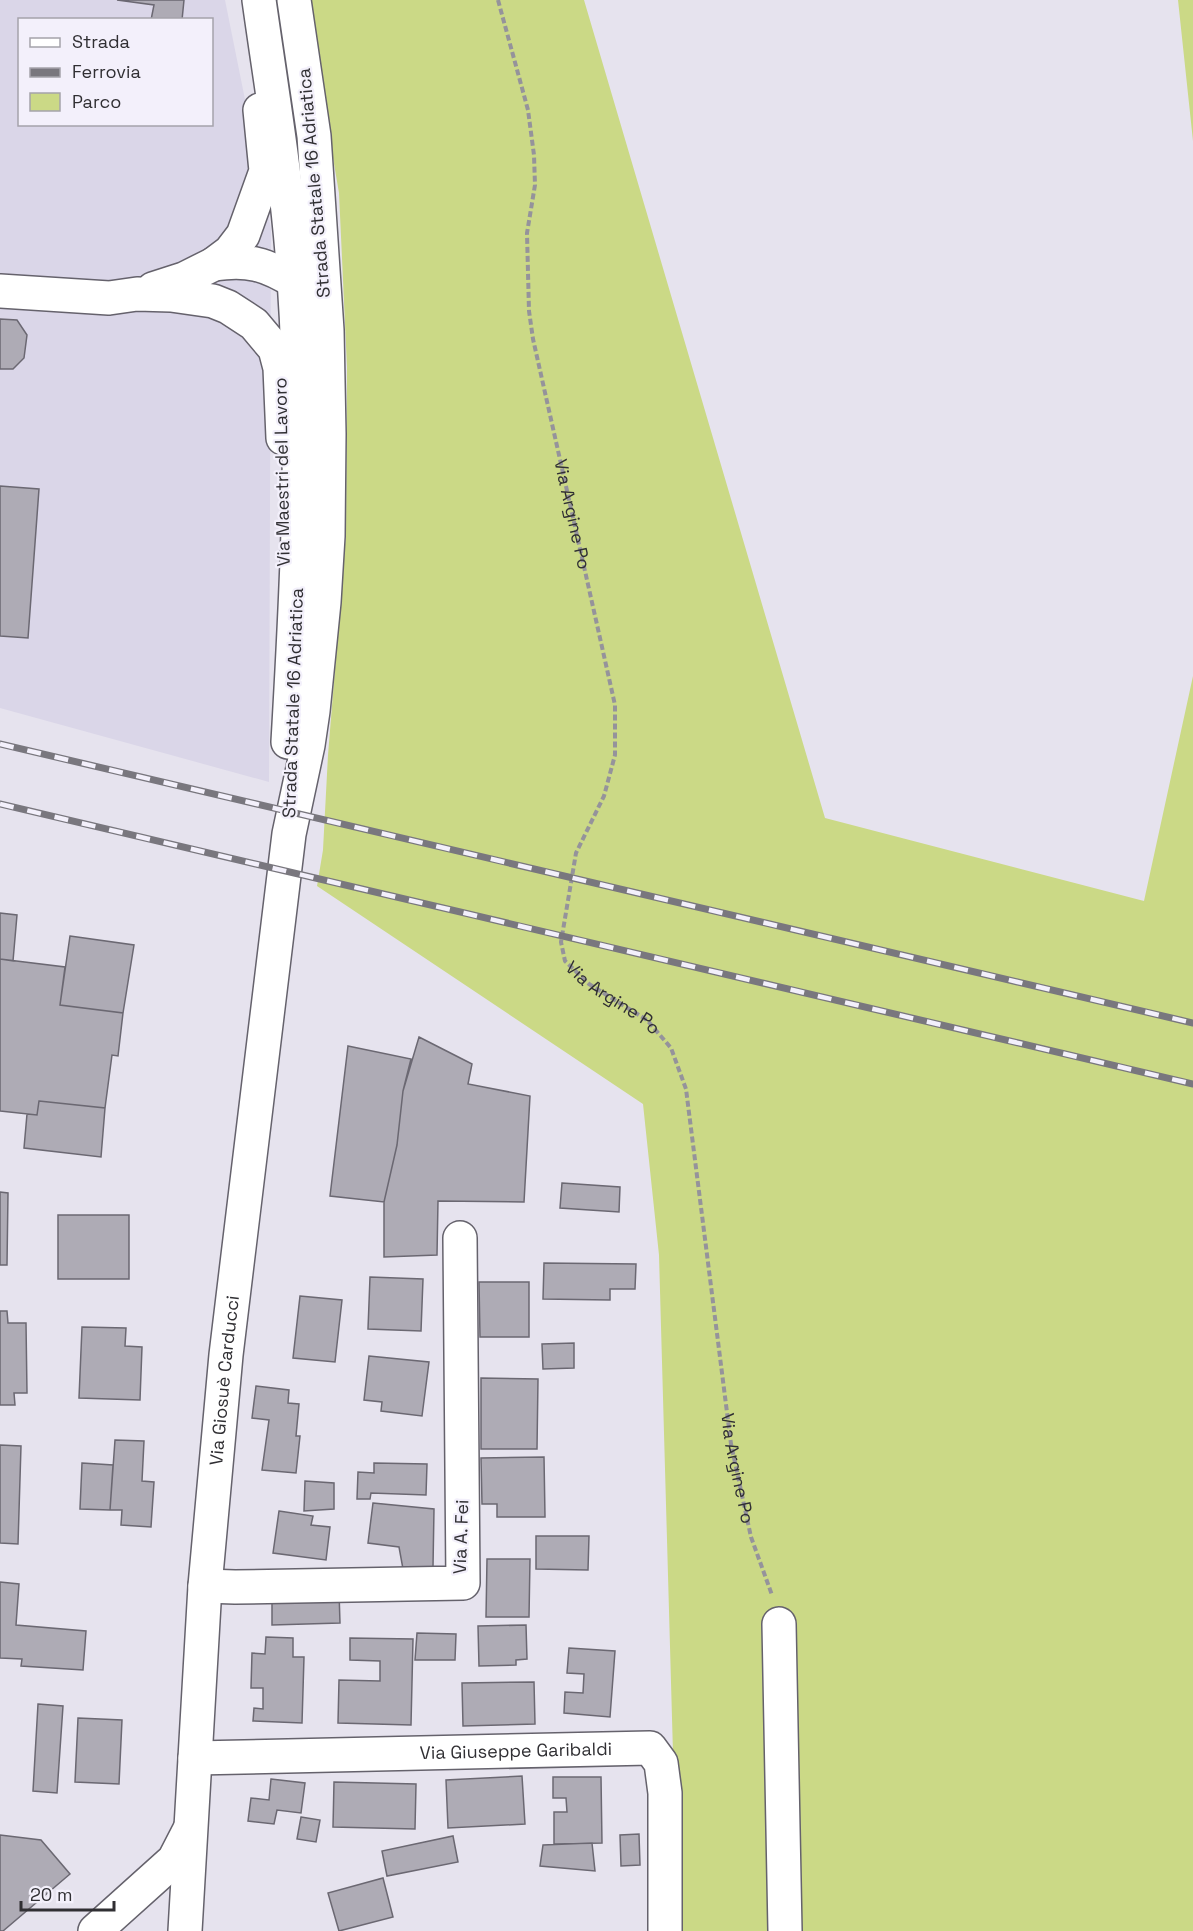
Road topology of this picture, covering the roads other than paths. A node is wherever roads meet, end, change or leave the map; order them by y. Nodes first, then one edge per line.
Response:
1 (294, 0) edge
2 (259, 4) edge
3 (214, 264) junction
4 (295, 282) junction
5 (0, 291) edge
6 (137, 294) junction
7 (327, 330) junction
8 (292, 679) junction
9 (288, 834) junction
10 (460, 1238) dead end
11 (205, 1586) junction
12 (779, 1624) road end
13 (195, 1758) junction
14 (191, 1828) junction
15 (95, 1931) edge
16 (185, 1931) edge
17 (665, 1931) edge
18 (785, 1931) edge

1 - 7 main road, Strada Statale 16 Adriatica
2 - 3 main road, Via Maestri del Lavoro
2 - 4 main road, Strada Statale 16 Adriatica
3 - 4 main road, Via Maestri del Lavoro
3 - 6 main road, Via Maestri del Lavoro
4 - 7 main road, Strada Statale 16 Adriatica
4 - 8 main road, Strada Statale 16 Adriatica
5 - 6 main road, Via Maestri del Lavoro
6 - 8 main road, Via Maestri del Lavoro
7 - 9 main road, Strada Statale 16 Adriatica
8 - 9 main road, Strada Statale 16 Adriatica
9 - 11 main road, Via Giosuè Carducci
10 - 11 main road, Via A. Fei
11 - 13 main road, Via Giosuè Carducci
12 - 18 main road
13 - 14 main road, Via Giosuè Carducci
13 - 17 main road, Via Giuseppe Garibaldi
14 - 15 main road
14 - 16 main road, Via Giosuè Carducci

